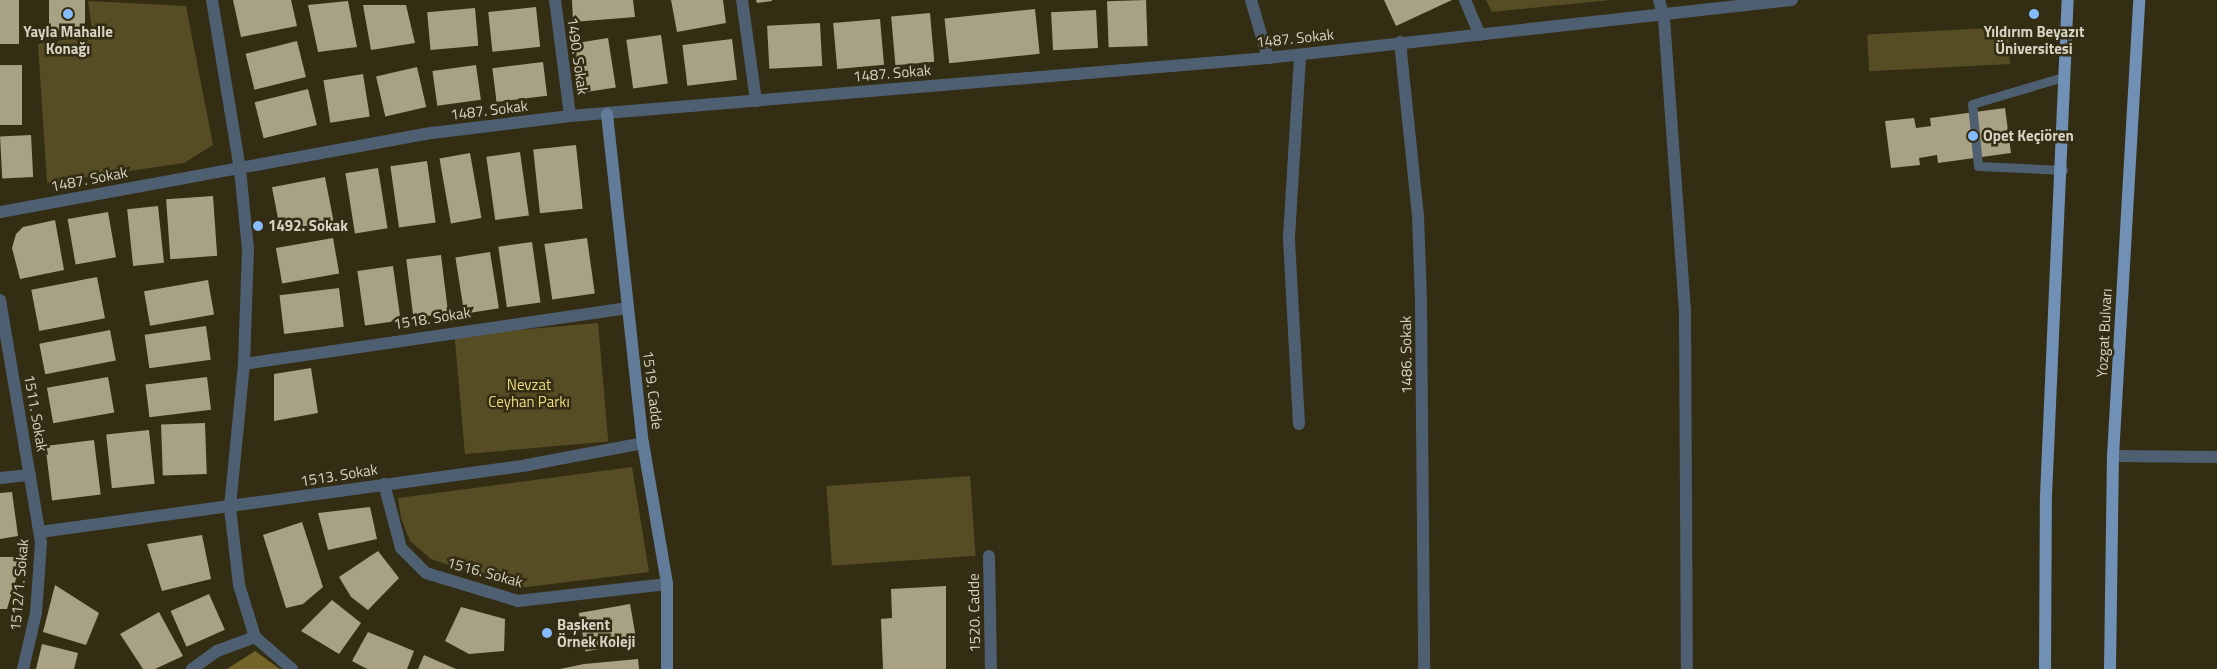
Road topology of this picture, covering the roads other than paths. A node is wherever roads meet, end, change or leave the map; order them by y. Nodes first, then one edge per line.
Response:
1 (212, 0) edge
2 (554, 0) edge
3 (742, 0) edge
4 (1250, 0) edge
5 (1464, 0) edge
6 (1659, 0) edge
7 (1792, 0) edge
8 (2139, 0) edge
9 (2067, 4) edge
10 (1664, 18) junction
11 (1480, 35) junction
12 (1400, 42) junction
13 (1300, 55) junction
14 (1268, 58) junction
15 (2063, 77) junction
16 (756, 100) junction
17 (606, 114) junction
18 (570, 116) junction
19 (240, 169) junction
20 (2063, 170) junction
21 (0, 212) edge
22 (0, 300) edge
23 (626, 308) junction
24 (244, 364) junction
25 (1299, 424) dead end
26 (643, 443) junction
27 (2113, 456) junction
28 (2217, 457) edge
29 (30, 476) junction
30 (0, 478) edge
31 (384, 484) junction
32 (230, 508) junction
33 (40, 532) junction
34 (989, 556) dead end
35 (667, 584) junction
36 (255, 637) junction
37 (23, 669) edge
38 (192, 669) edge
39 (292, 669) edge
40 (667, 669) edge
41 (991, 669) edge
42 (1424, 669) edge
43 (1686, 669) edge
44 (2045, 669) edge
45 (2110, 669) edge

1 - 19 street
2 - 18 street, 1490. Sokak
3 - 16 street
4 - 14 street
5 - 11 street
6 - 10 street
7 - 10 street, 1487. Sokak
8 - 27 main road, Yozgat Bulvarı
9 - 15 main road
10 - 11 street, 1487. Sokak
10 - 43 street
11 - 12 street, 1487. Sokak
12 - 13 street, 1487. Sokak
12 - 42 street, 1486. Sokak
13 - 14 street, 1487. Sokak
13 - 25 street
14 - 16 street, 1487. Sokak
15 - 20 main road
15 - 20 lane
16 - 17 street, 1487. Sokak
17 - 18 street, 1487. Sokak
17 - 23 street, 1519. Cadde
18 - 19 street, 1487. Sokak
19 - 21 street, 1487. Sokak
19 - 24 street
20 - 44 main road
22 - 29 street, 1511. Sokak
23 - 24 street, 1518. Sokak
23 - 26 street, 1519. Cadde
24 - 32 street
26 - 31 street, 1513. Sokak
26 - 35 street, 1519. Cadde
27 - 28 street
27 - 45 main road, Yozgat Bulvarı
29 - 30 street
29 - 33 street, 1511. Sokak
31 - 32 street, 1513. Sokak
31 - 35 street, 1516. Sokak
32 - 33 street, 1513. Sokak
32 - 36 street
33 - 37 street, 1512/1. Sokak
34 - 41 street, 1520. Cadde
35 - 40 street, 1519. Cadde
36 - 38 street
36 - 39 street

